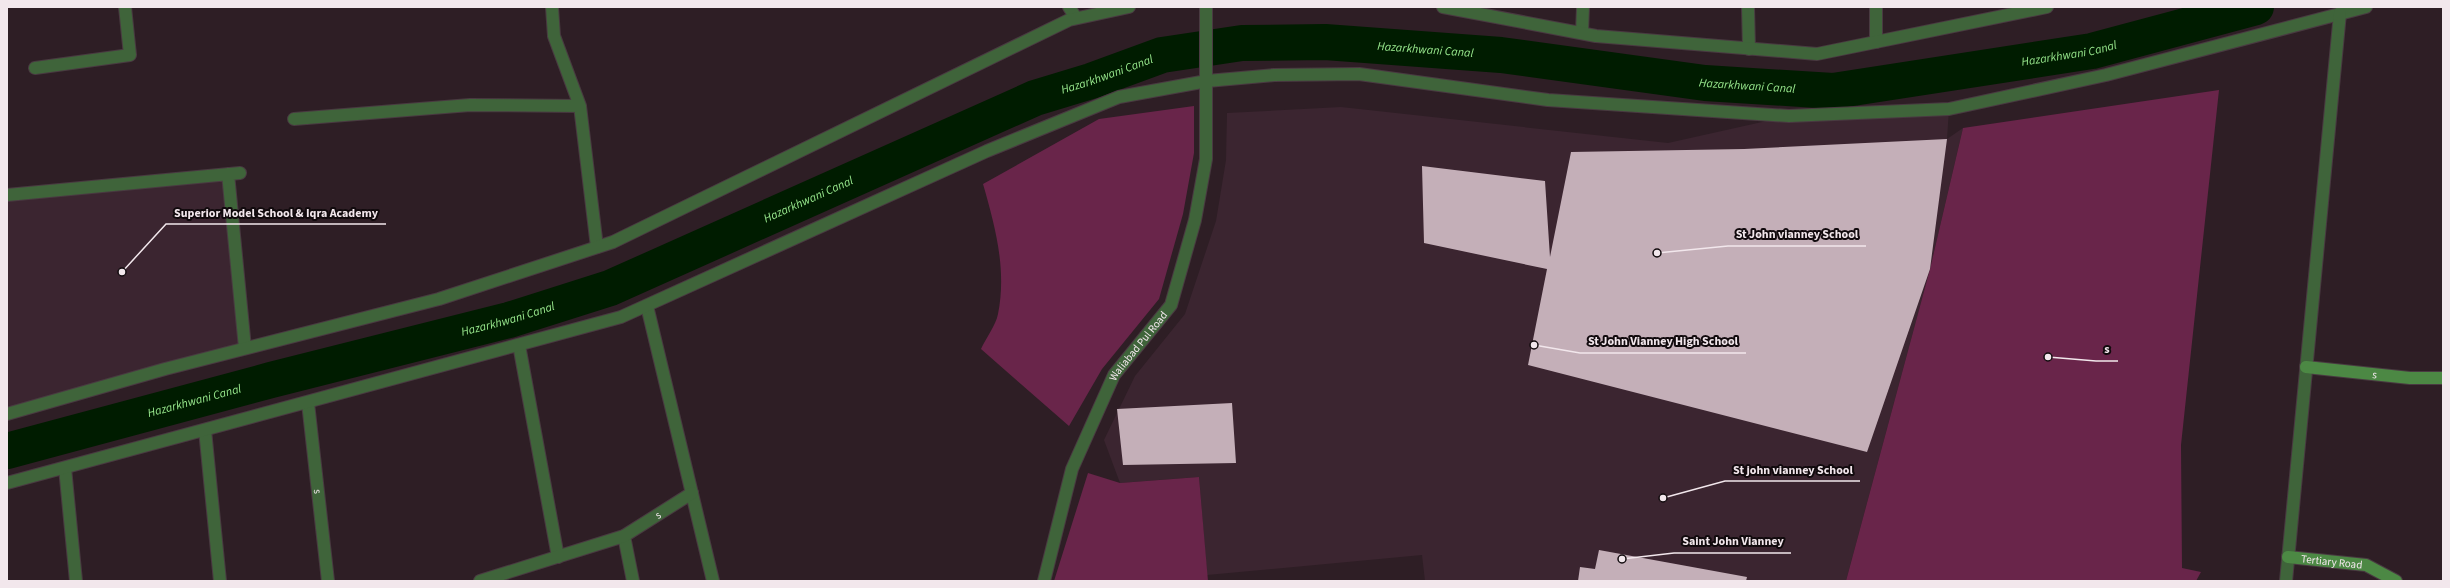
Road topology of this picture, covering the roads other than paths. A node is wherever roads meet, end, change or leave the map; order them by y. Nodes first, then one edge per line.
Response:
1 (125, 7) edge
2 (552, 7) edge
3 (1069, 7) edge
4 (1129, 7) edge
5 (1206, 7) edge
6 (1443, 7) edge
7 (1583, 7) edge
8 (1748, 7) edge
9 (1876, 7) edge
10 (2048, 7) edge
11 (2366, 7) edge
12 (1998, 12) edge
13 (2340, 13) junction
14 (1076, 18) junction
15 (1582, 34) junction
16 (1876, 42) junction
17 (1749, 49) junction
18 (35, 68) dead end
19 (1207, 81) junction
20 (580, 106) junction
21 (294, 119) dead end
22 (7, 195) edge
23 (597, 248) junction
24 (647, 306) junction
25 (519, 345) junction
26 (245, 348) junction
27 (2306, 366) junction
28 (2443, 378) edge
29 (308, 403) junction
30 (7, 414) edge
31 (206, 430) junction
32 (65, 468) junction
33 (7, 483) edge
34 (692, 493) junction
35 (624, 536) junction
36 (558, 557) junction
37 (2288, 557) junction
38 (76, 581) edge
39 (220, 581) edge
40 (328, 581) edge
41 (480, 581) edge
42 (633, 581) edge
43 (713, 581) edge
44 (1044, 581) edge
45 (2286, 581) edge
46 (2396, 581) edge

1 - 18 street
2 - 20 street
3 - 14 street
4 - 14 street
5 - 19 street, Waliabad Pul Road
6 - 15 street
7 - 15 street
8 - 17 street
9 - 16 street
10 - 12 street
11 - 13 street
12 - 16 street
13 - 19 street
13 - 27 street
14 - 23 street
15 - 17 street
16 - 17 street
19 - 24 street
19 - 44 street, Waliabad Pul Road
20 - 21 street
20 - 23 street
22 - 26 street
23 - 26 street
24 - 25 street
24 - 34 street
25 - 29 street
25 - 36 street
26 - 30 street
27 - 28 street, s
27 - 37 street
29 - 31 street
29 - 40 street, s
31 - 32 street
31 - 39 street
32 - 33 street
32 - 38 street
34 - 35 street, s
34 - 43 street
35 - 36 street, s
35 - 42 street
36 - 41 street, s
37 - 45 street
37 - 46 street, Tertiary Road

